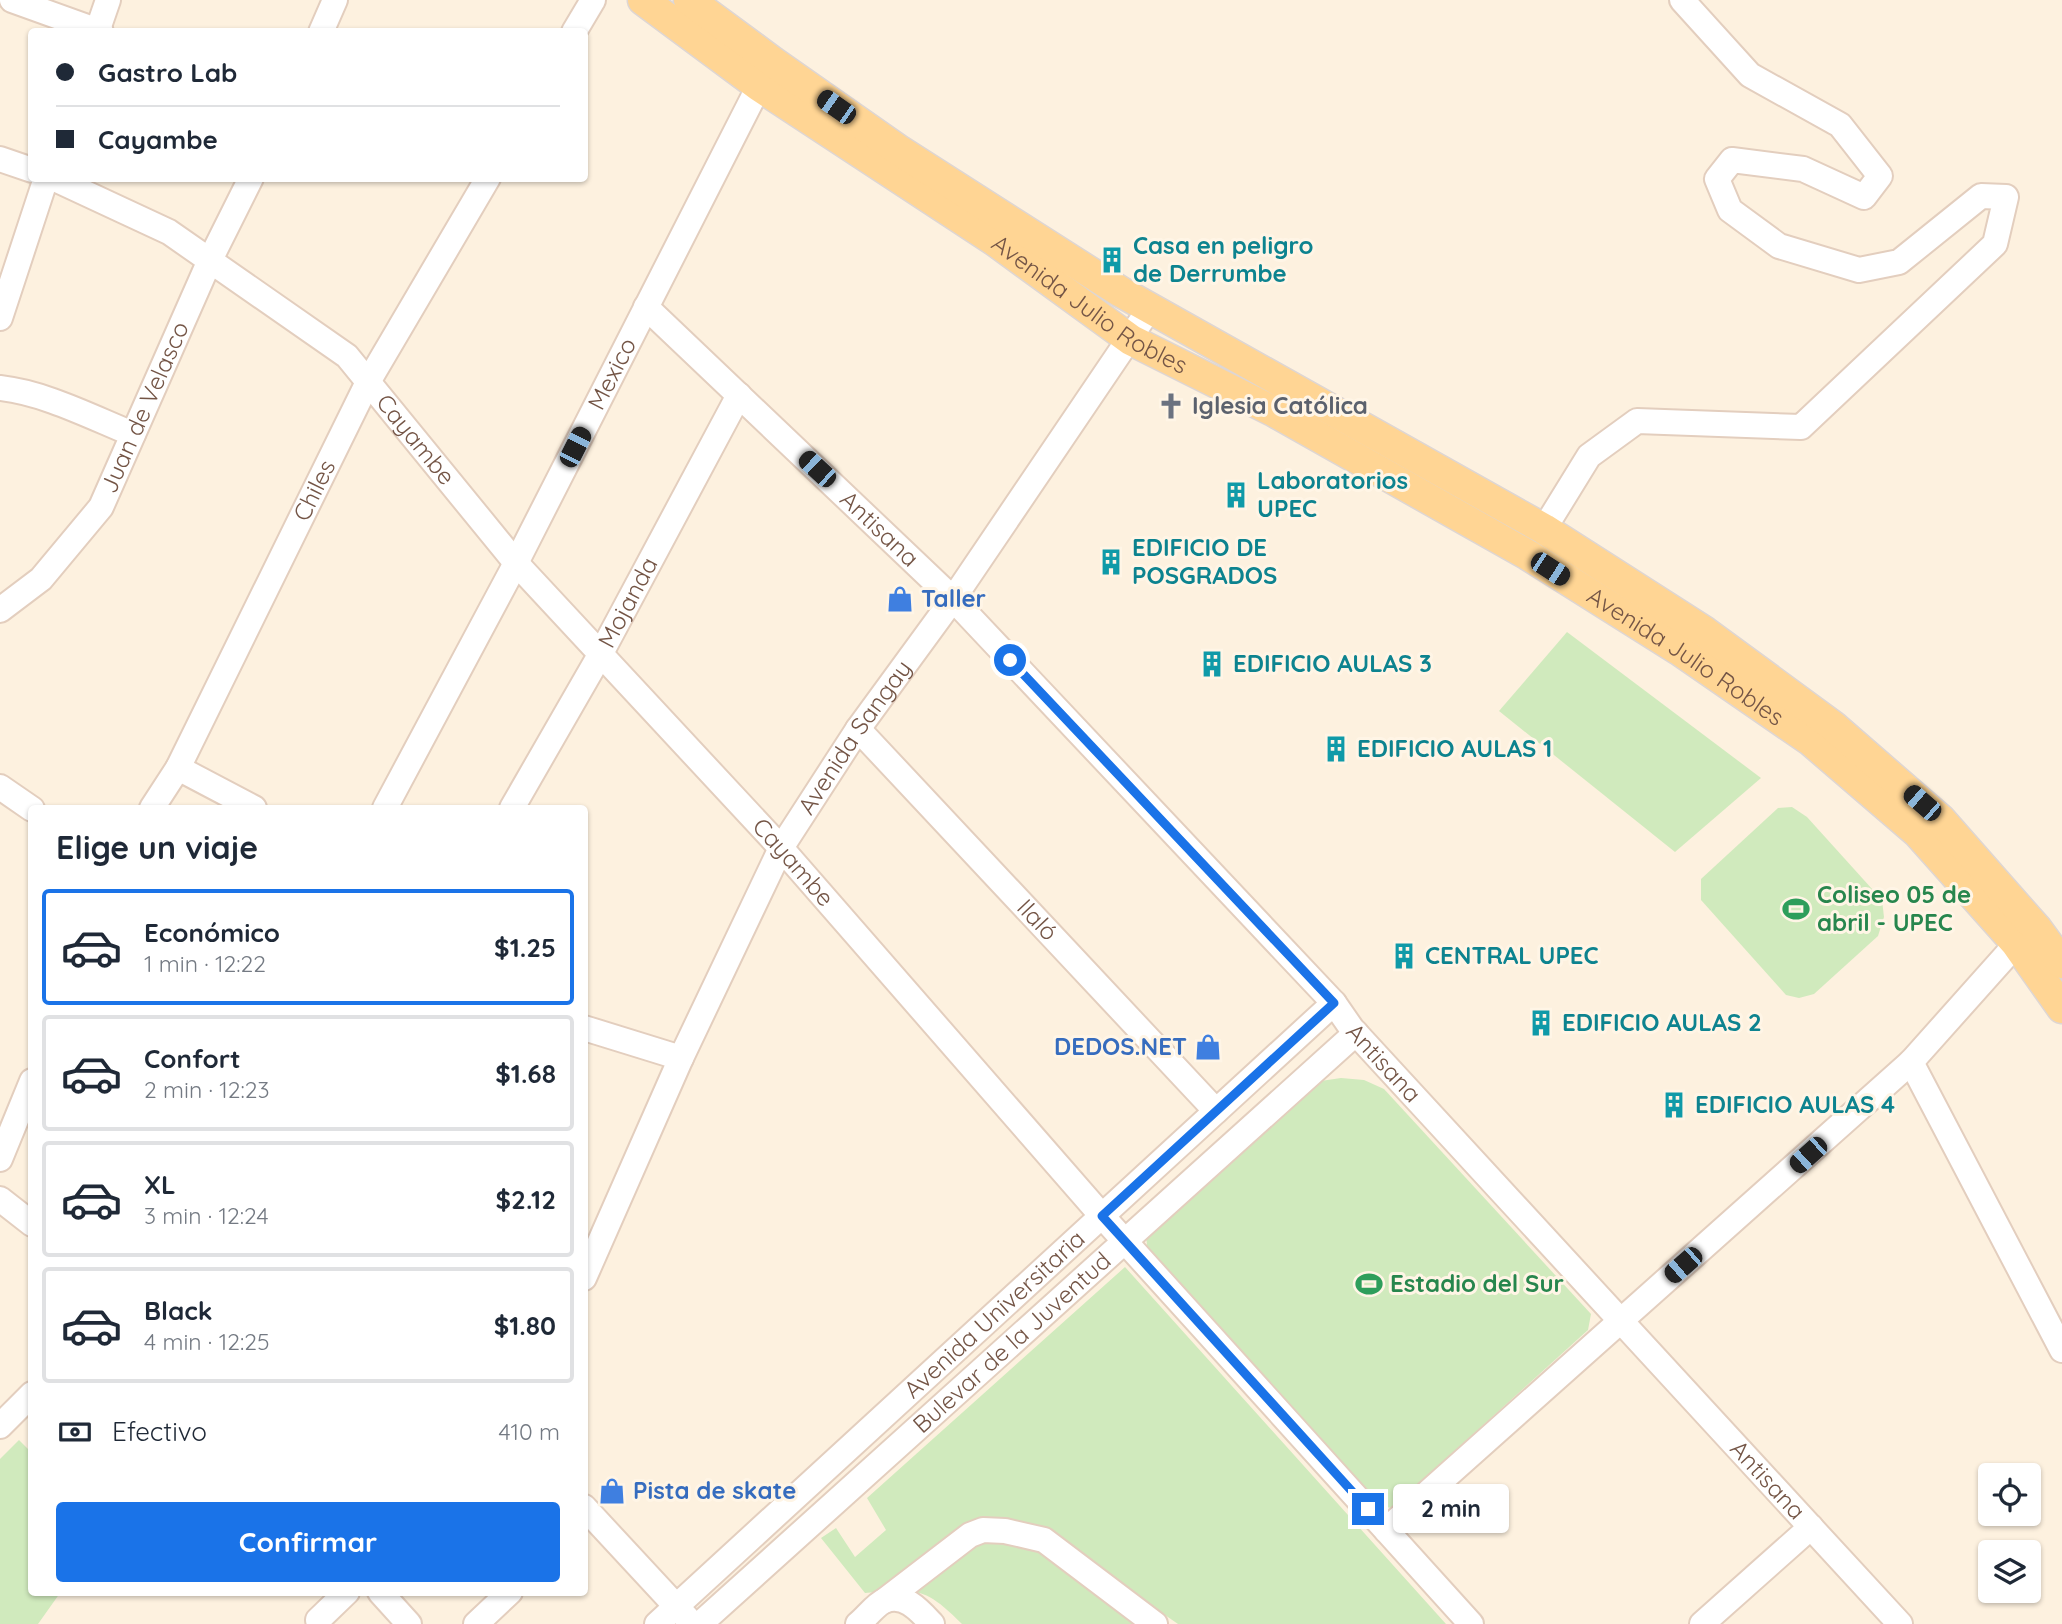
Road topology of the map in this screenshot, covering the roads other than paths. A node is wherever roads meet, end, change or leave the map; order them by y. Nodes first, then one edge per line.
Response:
1 (12, 0) edge
2 (108, 0) edge
3 (335, 0) edge
4 (593, 0) edge
5 (643, 0) edge
6 (689, 0) edge
7 (1682, 0) edge
8 (91, 28) edge
9 (100, 28) edge
10 (323, 28) edge
11 (576, 28) edge
12 (759, 86) junction
13 (0, 159) edge
14 (28, 169) edge
15 (45, 182) edge
16 (62, 182) edge
17 (249, 182) edge
18 (486, 182) edge
19 (210, 260) junction
20 (646, 307) junction
21 (1150, 309) junction
22 (0, 318) edge
23 (1130, 340) junction
24 (368, 382) junction
25 (0, 388) edge
26 (739, 395) junction
27 (133, 434) junction
28 (1544, 529) junction
29 (516, 563) junction
30 (953, 599) junction
31 (0, 610) edge
32 (600, 655) junction
33 (858, 729) junction
34 (178, 768) junction
35 (0, 787) edge
36 (154, 805) edge
37 (248, 805) edge
38 (387, 805) edge
39 (514, 805) edge
40 (28, 806) edge
41 (781, 848) junction
42 (2025, 934) junction
43 (2062, 963) edge
44 (1334, 1003) junction
45 (2062, 1008) edge
46 (588, 1029) edge
47 (1356, 1033) junction
48 (681, 1058) junction
49 (1911, 1062) junction
50 (28, 1091) edge
51 (1216, 1111) junction
52 (0, 1159) edge
53 (0, 1199) edge
54 (1102, 1216) junction
55 (28, 1221) edge
56 (1127, 1242) junction
57 (588, 1269) edge
58 (1621, 1321) junction
59 (2062, 1350) edge
60 (28, 1398) edge
61 (0, 1426) edge
62 (588, 1516) edge
63 (1811, 1527) junction
64 (1386, 1530) junction
65 (343, 1596) edge
66 (384, 1596) edge
67 (506, 1596) edge
68 (884, 1601) junction
69 (684, 1615) edge
70 (318, 1620) dead end
71 (409, 1624) edge
72 (476, 1624) edge
73 (657, 1624) edge
74 (700, 1624) edge
75 (858, 1624) edge
76 (932, 1624) edge
77 (1155, 1624) edge
78 (1471, 1624) edge
79 (1702, 1624) edge
80 (1900, 1624) edge

1 - 8 street
2 - 9 street
3 - 10 street
4 - 11 street
5 - 12 main road, Avenida Julio Robles
6 - 21 main road, Avenida Julio Robles
7 - 28 street
12 - 20 street, Mexico
12 - 23 main road, Avenida Julio Robles
13 - 14 street
15 - 22 street
16 - 19 street, Cayambe
17 - 19 street, Juan de Velasco
18 - 24 street, Chiles
19 - 24 street, Cayambe
19 - 27 street, Juan de Velasco
20 - 26 street, Antisana
20 - 29 street, Mexico
21 - 23 street, Avenida Sangay
21 - 28 main road, Avenida Julio Robles
23 - 30 street, Avenida Sangay
23 - 42 main road, Avenida Julio Robles
24 - 29 street, Cayambe
24 - 34 street, Chiles
25 - 27 street
26 - 30 street, Antisana
26 - 32 street, Mojanda
27 - 31 street, Juan de Velasco
28 - 42 main road, Avenida Julio Robles
29 - 32 street, Cayambe
29 - 38 street, Mexico
30 - 33 street, Avenida Sangay
30 - 44 street, Antisana
32 - 39 street, Mojanda
32 - 41 street, Cayambe
33 - 41 street, Avenida Sangay
33 - 51 street, Ilaló
34 - 36 street, Chiles
34 - 37 street
35 - 40 street
41 - 48 street, Avenida Sangay
41 - 54 street, Cayambe
42 - 43 main road, Avenida Julio Robles
42 - 45 main road, Avenida Julio Robles
42 - 49 street
44 - 47 street, Antisana
44 - 51 street, Avenida Universitaria
46 - 48 street
47 - 56 street, Bulevar de la Juventud
47 - 58 street, Antisana
48 - 57 street, Avenida Sangay
49 - 58 street
49 - 59 street
50 - 52 street
51 - 54 street, Avenida Universitaria
53 - 55 street
54 - 56 street, Cayambe
54 - 69 street, Avenida Universitaria
56 - 64 street, Cayambe
56 - 74 street, Bulevar de la Juventud
58 - 63 street, Antisana
58 - 64 street
60 - 61 street
62 - 69 street
63 - 79 street
63 - 80 street, Antisana
64 - 78 street, Cayambe
65 - 70 street
66 - 71 street
67 - 72 street
68 - 75 street
68 - 76 street
68 - 77 street
69 - 73 street, Avenida Universitaria

